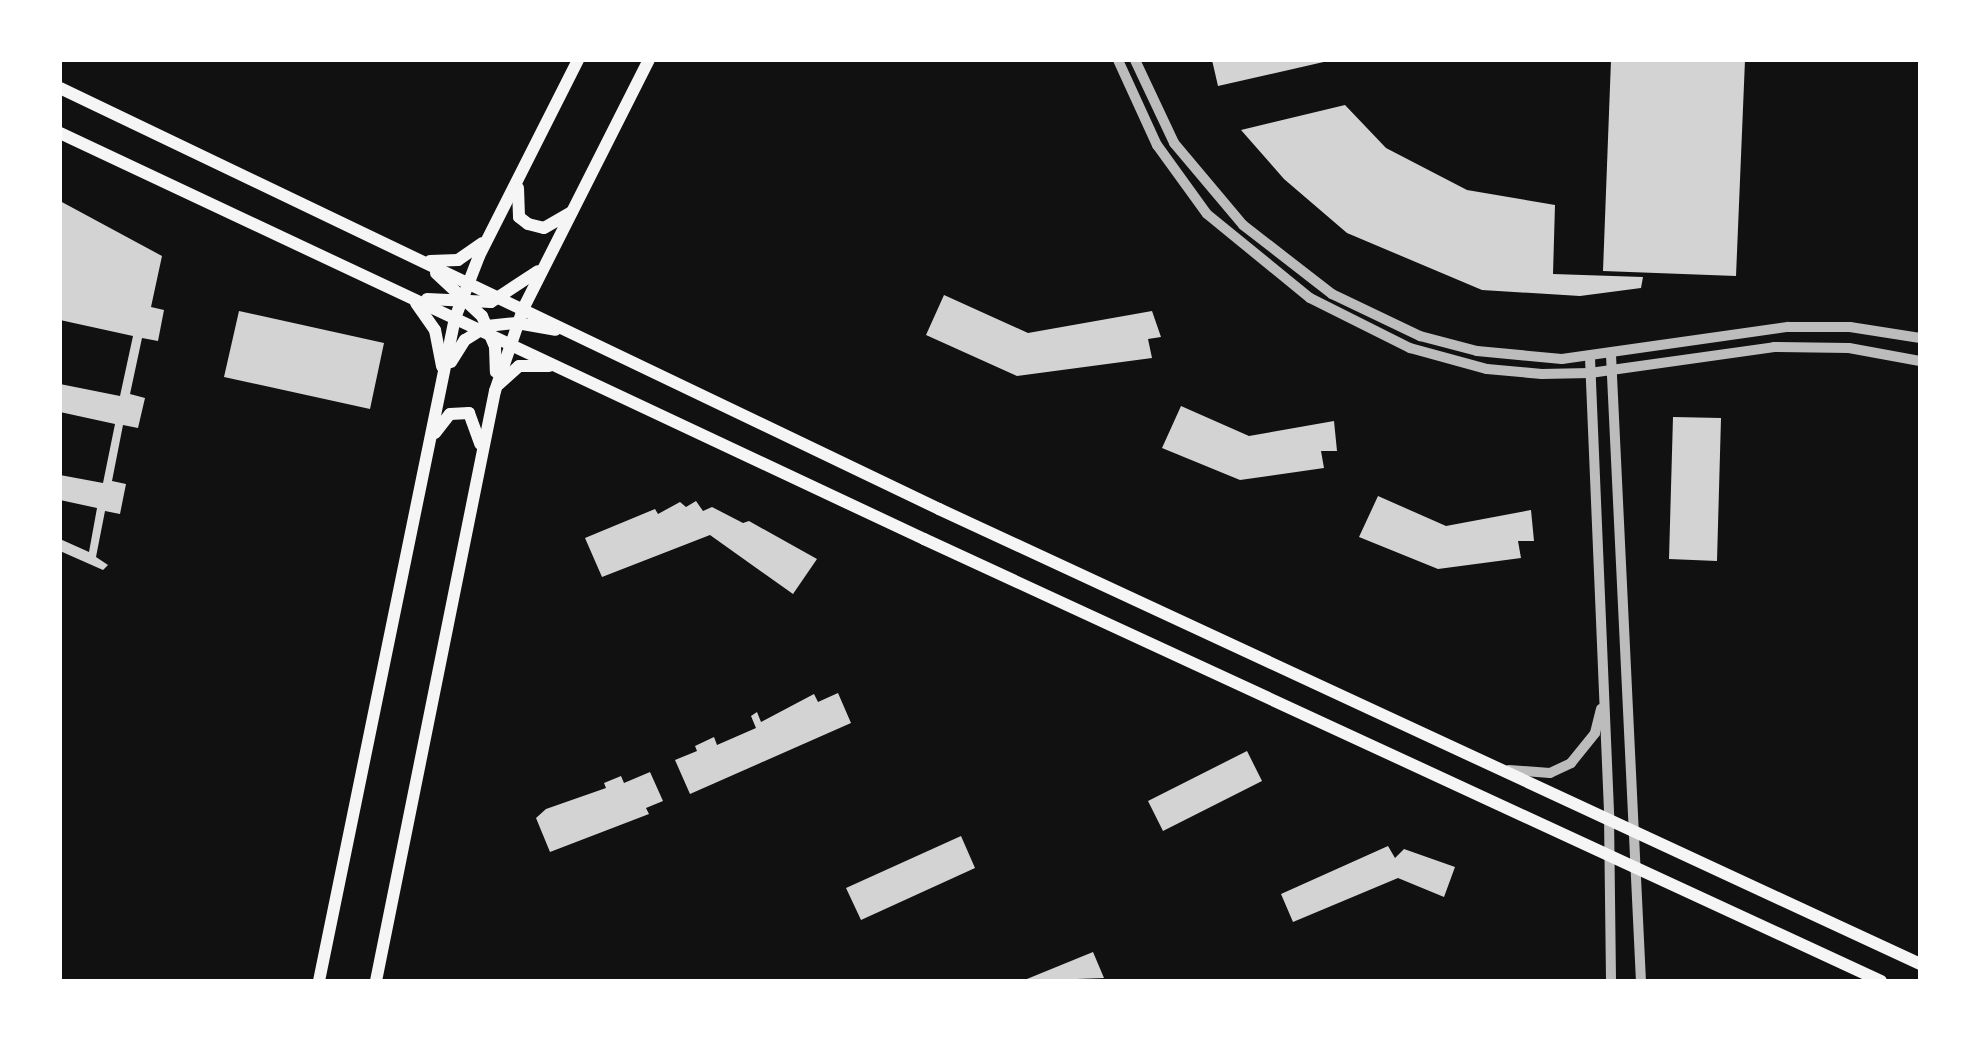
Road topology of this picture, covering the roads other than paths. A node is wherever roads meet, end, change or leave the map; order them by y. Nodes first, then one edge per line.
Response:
1 (578, 60) edge
2 (649, 60) edge
3 (1118, 60) edge
4 (1135, 60) edge
5 (60, 88) edge
6 (60, 133) edge
7 (520, 177) junction
8 (578, 207) junction
9 (496, 225) junction
10 (554, 251) junction
11 (414, 257) junction
12 (398, 290) junction
13 (465, 296) junction
14 (502, 298) junction
15 (523, 309) junction
16 (455, 318) junction
17 (517, 323) junction
18 (486, 330) junction
19 (582, 336) junction
20 (1920, 338) edge
21 (509, 343) junction
22 (1611, 355) junction
23 (1590, 358) junction
24 (1920, 361) edge
25 (567, 371) junction
26 (1612, 371) junction
27 (1590, 373) junction
28 (443, 379) junction
29 (495, 391) junction
30 (429, 448) junction
31 (481, 459) junction
32 (1604, 687) junction
33 (1505, 769) junction
34 (1609, 816) junction
35 (1635, 828) junction
36 (1609, 855) junction
37 (1636, 866) junction
38 (1920, 964) edge
39 (319, 981) edge
40 (376, 981) edge
41 (1611, 981) edge
42 (1641, 981) edge
43 (1881, 981) edge

1 - 7 main road
2 - 8 main road
3 - 27 street
4 - 23 street
5 - 11 main road
6 - 12 main road
7 - 8 main road
7 - 9 main road
8 - 10 main road
9 - 11 main road
9 - 13 main road
10 - 14 main road
10 - 15 main road
11 - 13 main road
12 - 13 main road
12 - 16 main road
12 - 28 main road
13 - 14 main road
13 - 14 main road
13 - 16 main road
13 - 18 main road
14 - 15 main road
15 - 17 main road
15 - 19 main road
16 - 18 main road
16 - 28 main road
17 - 18 main road
17 - 19 main road
17 - 21 main road
18 - 21 main road
18 - 28 main road
18 - 29 main road
19 - 33 main road
20 - 22 street
21 - 25 main road
21 - 29 main road
22 - 23 street
22 - 26 street
23 - 27 street
24 - 26 street
25 - 29 main road
25 - 36 main road
26 - 27 street
26 - 35 street
27 - 32 street
28 - 30 main road
29 - 31 main road
30 - 31 main road
30 - 39 main road
31 - 40 main road
32 - 33 street
32 - 34 street
33 - 34 main road
34 - 35 main road
34 - 36 street
35 - 37 street
35 - 38 main road
36 - 37 main road
36 - 41 street
37 - 42 street
37 - 43 main road

